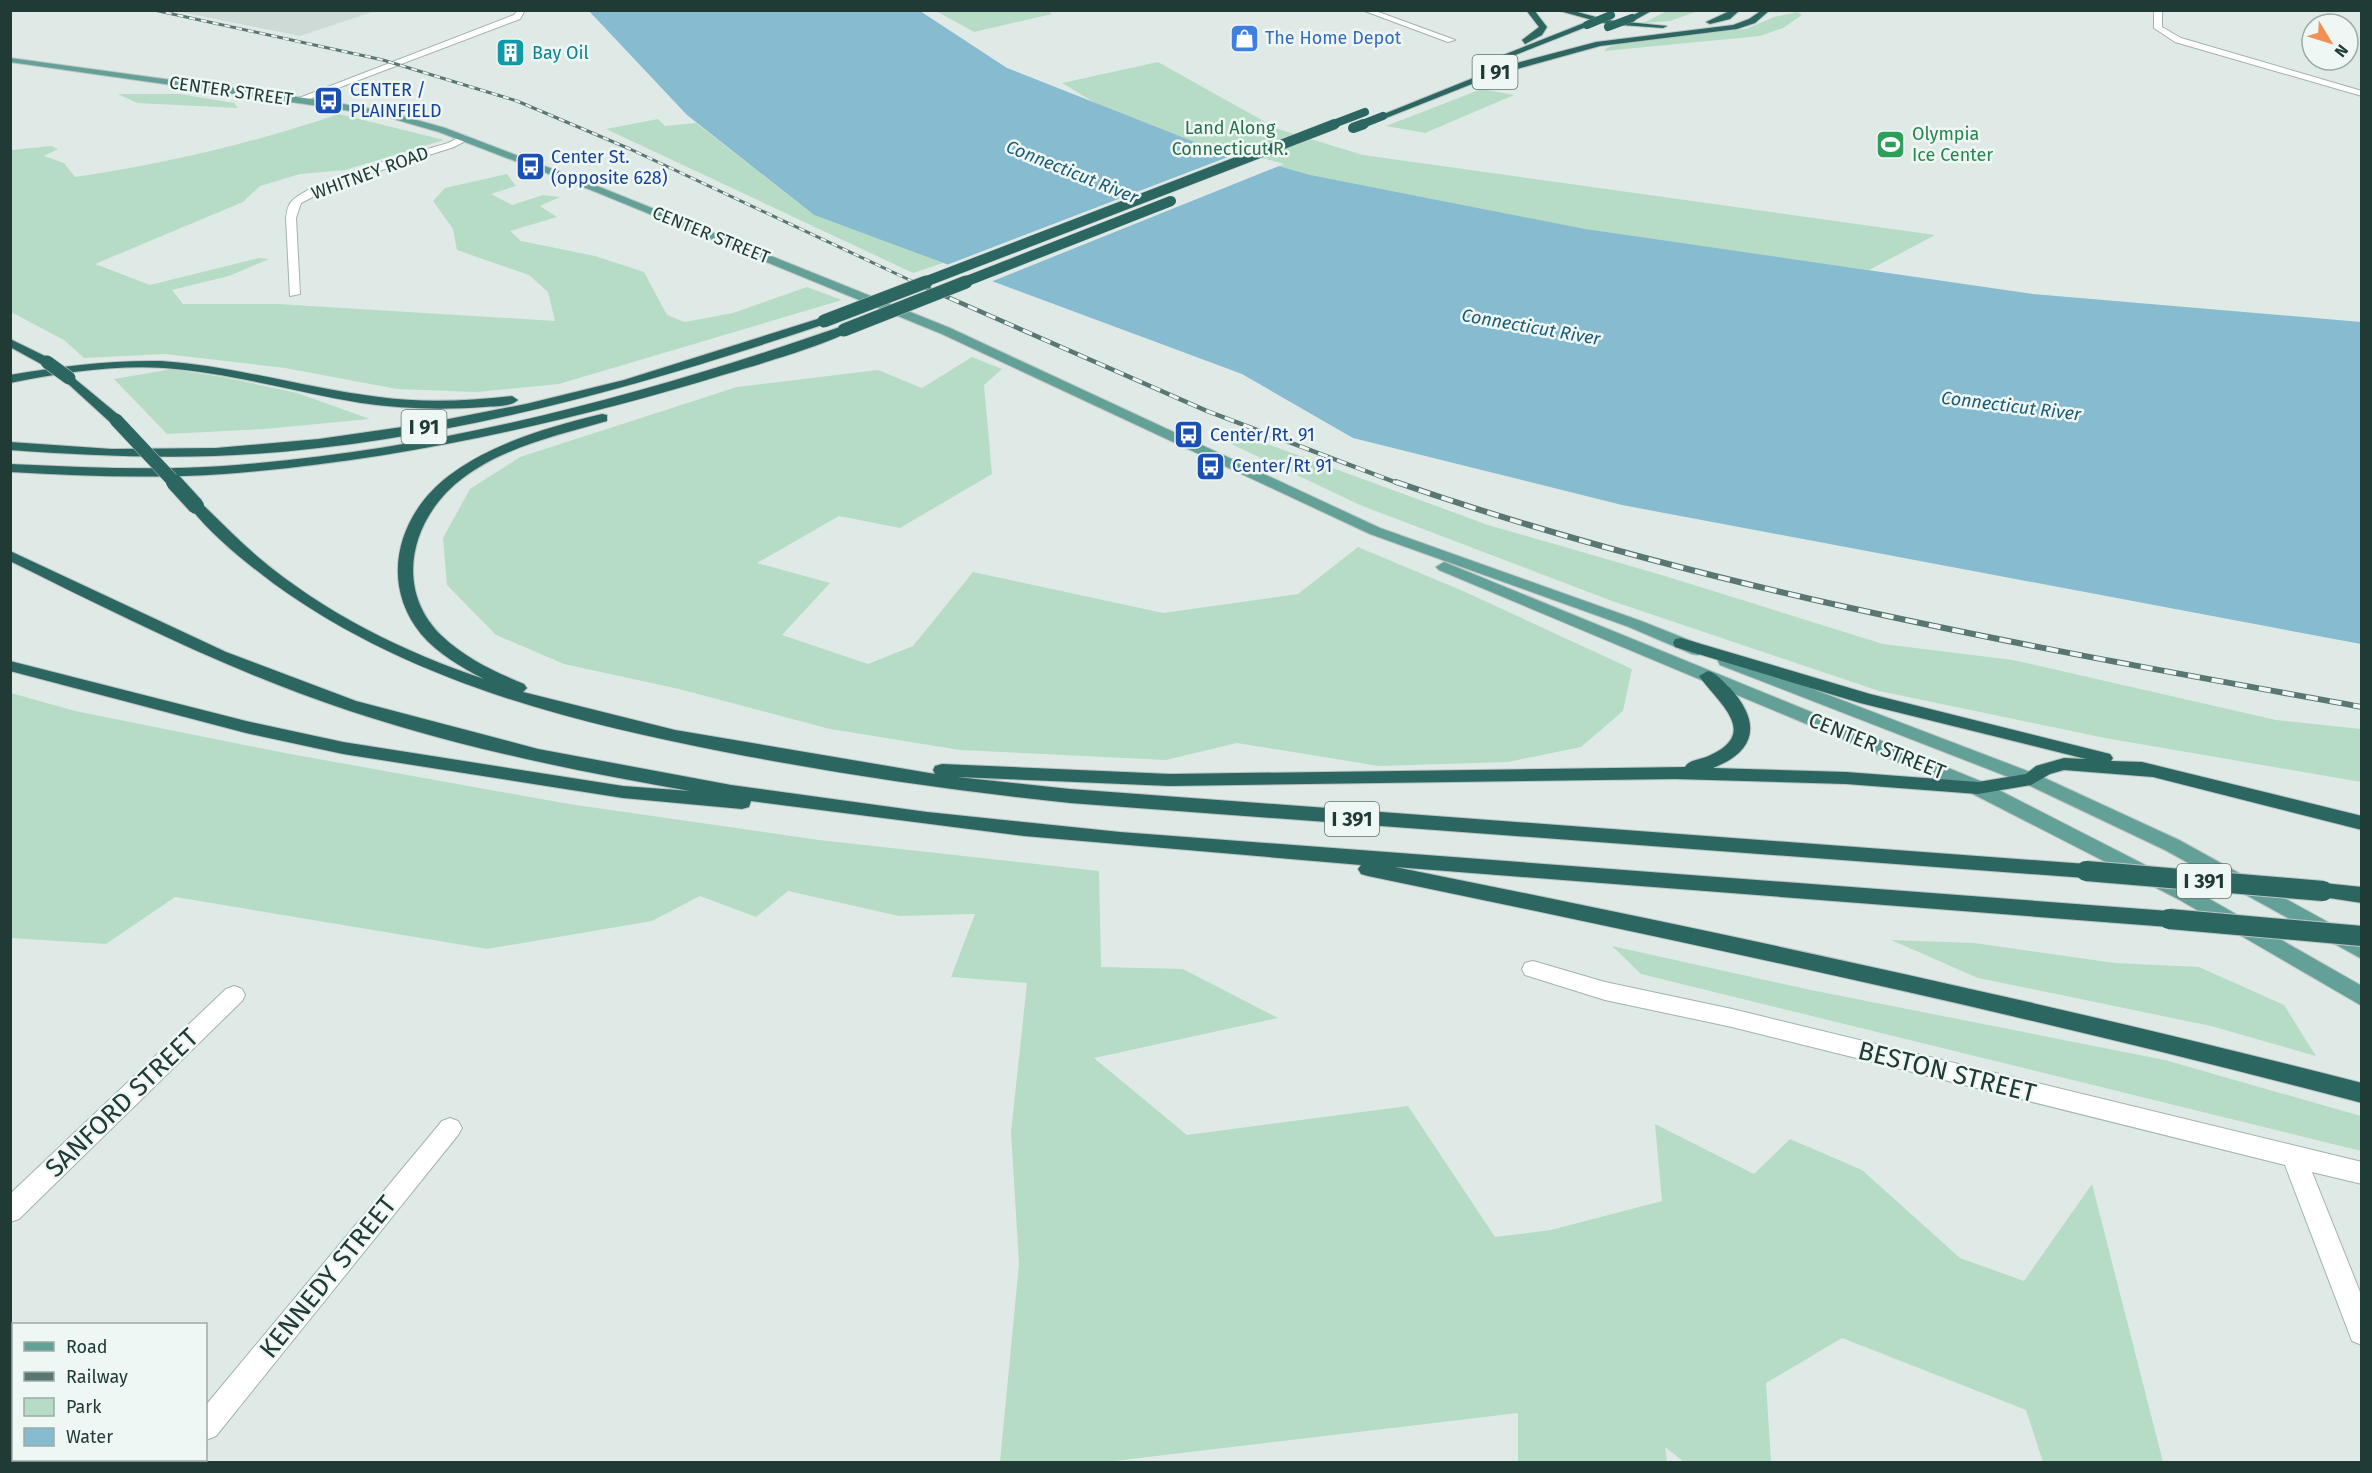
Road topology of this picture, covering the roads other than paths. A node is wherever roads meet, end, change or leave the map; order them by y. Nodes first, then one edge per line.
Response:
1 (522, 10) edge
2 (1365, 10) edge
3 (1529, 10) edge
4 (1559, 10) edge
5 (1650, 10) edge
6 (1737, 10) edge
7 (1753, 10) edge
8 (1767, 10) edge
9 (2158, 10) edge
10 (1614, 14) dead end
11 (1666, 26) junction
12 (1599, 31) dead end
13 (1581, 38) dead end
14 (1451, 40) dead end
15 (10, 60) edge
16 (1477, 66) dead end
17 (1468, 71) dead end
18 (1492, 74) junction
19 (2361, 94) edge
20 (298, 100) junction
21 (1370, 110) dead end
22 (464, 138) junction
23 (1240, 173) dead end
24 (1185, 195) dead end
25 (294, 294) dead end
26 (10, 342) edge
27 (745, 348) junction
28 (786, 351) junction
29 (10, 379) edge
30 (10, 446) edge
31 (10, 468) edge
32 (1375, 531) junction
33 (10, 555) edge
34 (1681, 643) junction
35 (10, 666) edge
36 (1708, 676) junction
37 (624, 726) junction
38 (831, 764) junction
39 (2153, 771) junction
40 (1675, 772) junction
41 (2031, 779) junction
42 (1978, 788) junction
43 (835, 805) junction
44 (2361, 823) edge
45 (1292, 853) junction
46 (2361, 895) edge
47 (2361, 936) edge
48 (2361, 951) edge
49 (1533, 969) dead end
50 (234, 994) dead end
51 (2361, 997) edge
52 (2361, 1093) edge
53 (450, 1128) dead end
54 (2294, 1157) junction
55 (2361, 1173) edge
56 (10, 1211) edge
57 (2361, 1332) edge
58 (207, 1425) edge

1 - 20 street
2 - 14 street
3 - 16 highway
4 - 11 highway
5 - 12 highway, bridge
6 - 11 highway
7 - 11 highway
8 - 18 highway
9 - 19 street
10 - 17 highway, I 91, bridge
13 - 18 highway, I 91
15 - 20 main road, CENTER STREET
18 - 23 highway, I 91, bridge
20 - 22 main road, CENTER STREET
21 - 27 highway, I 91, bridge
22 - 25 street, WHITNEY ROAD
22 - 32 main road, CENTER STREET
24 - 28 highway, I 91, bridge
26 - 37 highway, bridge
27 - 29 highway
27 - 30 highway, I 91
28 - 31 highway, I 91
28 - 37 highway
32 - 34 main road, CENTER STREET
32 - 36 main road, CENTER STREET
33 - 43 highway
34 - 39 highway
34 - 41 main road, CENTER STREET
35 - 43 highway
36 - 40 highway
36 - 42 main road, CENTER STREET
37 - 38 highway, I 391
38 - 40 highway
38 - 46 highway, I 391, bridge
39 - 41 highway
39 - 44 highway
40 - 42 highway
41 - 42 highway
41 - 48 main road, CENTER STREET
42 - 51 main road, CENTER STREET
43 - 45 highway, I 391
45 - 47 highway, I 391, bridge
45 - 52 highway
49 - 54 street, BESTON STREET
50 - 56 street, SANFORD STREET
53 - 58 street, KENNEDY STREET
54 - 55 street, BESTON STREET
54 - 57 street

